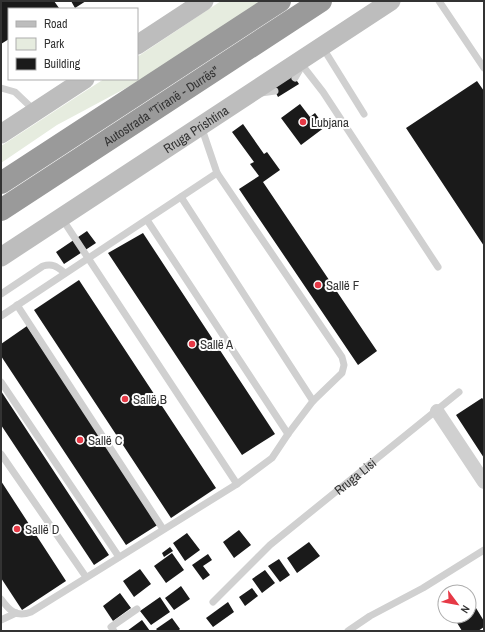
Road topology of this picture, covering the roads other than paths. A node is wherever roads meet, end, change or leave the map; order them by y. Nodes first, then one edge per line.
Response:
1 (204, 1) edge
2 (280, 1) edge
3 (321, 1) edge
4 (391, 1) edge
5 (439, 1) edge
6 (138, 44) edge
7 (322, 46) junction
8 (304, 61) junction
9 (484, 68) edge
10 (295, 78) dead end
11 (83, 80) edge
12 (1, 88) edge
13 (275, 91) dead end
14 (250, 92) junction
15 (35, 112) junction
16 (364, 114) dead end
17 (201, 125) junction
18 (1, 134) edge
19 (218, 173) junction
20 (1, 182) edge
21 (181, 197) junction
22 (1, 210) edge
23 (61, 217) junction
24 (147, 220) junction
25 (1, 257) edge
26 (88, 259) junction
27 (438, 267) dead end
28 (65, 273) junction
29 (1, 294) edge
30 (17, 305) junction
31 (1, 316) edge
32 (1, 382) edge
33 (459, 392) dead end
34 (313, 401) junction
35 (437, 411) junction
36 (288, 434) junction
37 (1, 454) edge
38 (484, 482) edge
39 (237, 484) junction
40 (163, 529) junction
41 (484, 550) edge
42 (119, 557) junction
43 (86, 577) junction
44 (1, 598) edge
45 (213, 602) dead end
46 (138, 609) dead end
47 (16, 613) junction
48 (1, 620) edge
49 (114, 631) edge
50 (348, 631) edge

1 - 6 main road
2 - 20 highway, Autostrada "Tiranë - Durrës"
3 - 22 highway, Autostrada "Tiranë - Durrës"
4 - 7 main road, Rruga Prishtina
5 - 9 lane
7 - 8 main road, Rruga Prishtina
7 - 16 lane
8 - 10 lane
8 - 14 main road, Rruga Prishtina
8 - 27 lane
11 - 15 main road
12 - 15 lane
13 - 14 lane
14 - 17 main road, Rruga Prishtina
15 - 18 main road
17 - 19 lane
17 - 23 main road, Rruga Prishtina
19 - 21 lane
19 - 34 lane
21 - 24 lane
21 - 34 lane
23 - 25 main road, Rruga Prishtina
23 - 26 lane
24 - 26 lane
24 - 36 lane
26 - 28 lane
26 - 39 lane
28 - 29 lane
28 - 30 lane
30 - 31 lane
30 - 40 lane
32 - 42 lane
33 - 35 lane, Rruga Lisi
34 - 36 lane
35 - 38 street
35 - 45 lane, Rruga Lisi
36 - 39 lane
37 - 43 lane
39 - 40 lane
40 - 42 lane
41 - 50 lane
42 - 43 lane
43 - 47 lane
44 - 47 lane
46 - 49 lane
47 - 48 lane

